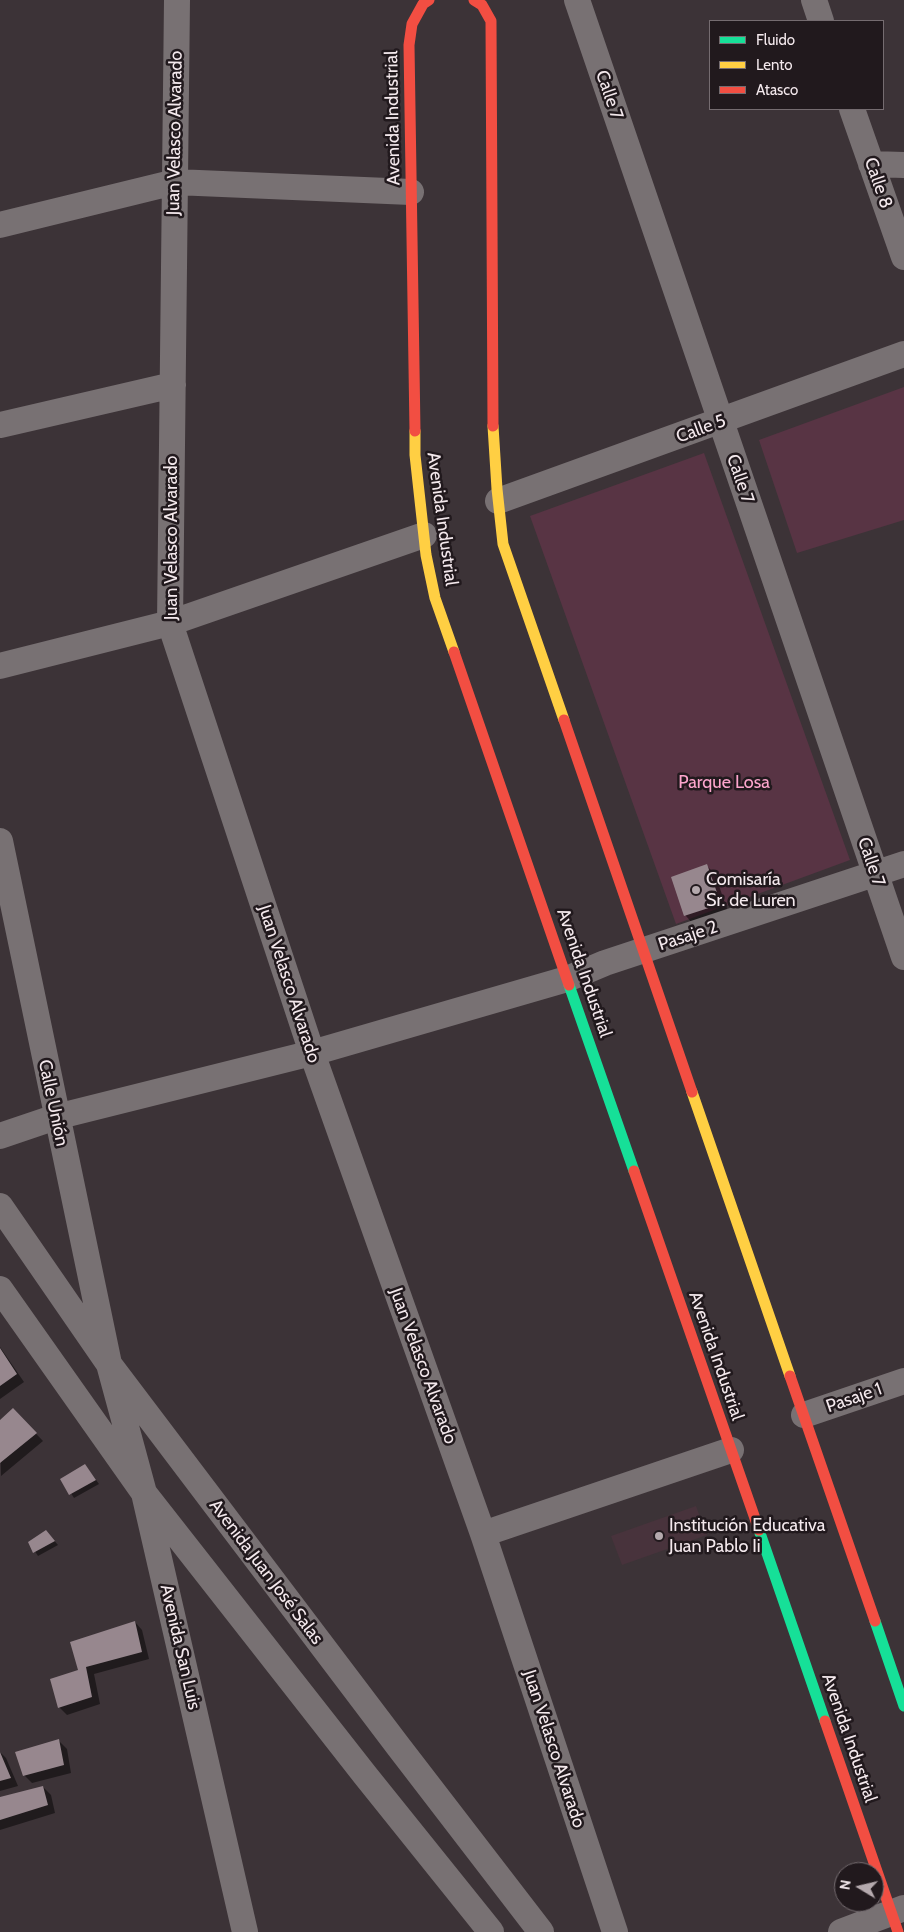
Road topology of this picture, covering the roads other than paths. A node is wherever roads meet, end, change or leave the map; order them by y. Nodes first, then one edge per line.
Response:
1 (177, 0) edge
2 (429, 0) edge
3 (576, 0) edge
4 (814, 0) edge
5 (485, 2) edge
6 (821, 20) edge
7 (852, 110) edge
8 (871, 164) junction
9 (904, 165) edge
10 (175, 182) junction
11 (412, 192) junction
12 (0, 224) edge
13 (904, 257) edge
14 (904, 354) edge
15 (173, 385) junction
16 (721, 422) junction
17 (0, 425) edge
18 (498, 501) junction
19 (424, 535) junction
20 (170, 623) junction
21 (0, 666) edge
22 (0, 841) edge
23 (904, 864) edge
24 (876, 875) junction
25 (644, 950) junction
26 (904, 957) edge
27 (567, 979) junction
28 (312, 1052) junction
29 (56, 1117) junction
30 (0, 1136) edge
31 (0, 1206) edge
32 (0, 1289) edge
33 (109, 1364) junction
34 (904, 1381) edge
35 (804, 1415) junction
36 (731, 1450) junction
37 (144, 1493) junction
38 (483, 1534) junction
39 (904, 1706) edge
40 (398, 1746) junction
41 (365, 1775) junction
42 (898, 1918) edge
43 (245, 1932) edge
44 (491, 1932) edge
45 (541, 1932) edge
46 (615, 1932) edge
47 (841, 1932) edge

1 - 10 street, Juan Velasco Alvarado
2 - 11 street, Avenida Industrial
3 - 16 street, Calle 7
4 - 6 street
5 - 18 street
7 - 8 street, Calle 8
8 - 9 street
8 - 13 street, Calle 8
10 - 11 street
10 - 12 street
10 - 15 street, Juan Velasco Alvarado
11 - 19 street, Avenida Industrial
14 - 16 street, Calle 5
15 - 17 street
15 - 20 street, Juan Velasco Alvarado
16 - 18 street, Calle 5
16 - 24 street, Calle 7
18 - 25 street
19 - 20 street
19 - 27 street, Avenida Industrial
20 - 21 street
20 - 28 street, Juan Velasco Alvarado
22 - 29 street, Calle Unión
23 - 24 street, Pasaje 2
24 - 25 street, Pasaje 2
24 - 26 street, Calle 7
25 - 27 street, Pasaje 2
25 - 35 street
27 - 28 street, Pasaje 2
27 - 36 street, Avenida Industrial
28 - 29 street, Pasaje 2
28 - 38 street, Juan Velasco Alvarado
29 - 30 street, Pasaje 2
29 - 33 street, Calle Unión
31 - 33 street, Avenida Juan José Salas
32 - 37 street
33 - 37 street, Avenida San Luis
33 - 40 street, Avenida Juan José Salas
34 - 35 street, Pasaje 1
35 - 39 street
36 - 38 street
36 - 42 street, Avenida Industrial
37 - 41 street
37 - 43 street, Avenida San Luis
38 - 46 street, Juan Velasco Alvarado
40 - 41 street
40 - 45 street, Avenida Juan José Salas
41 - 44 street
42 - 47 street

